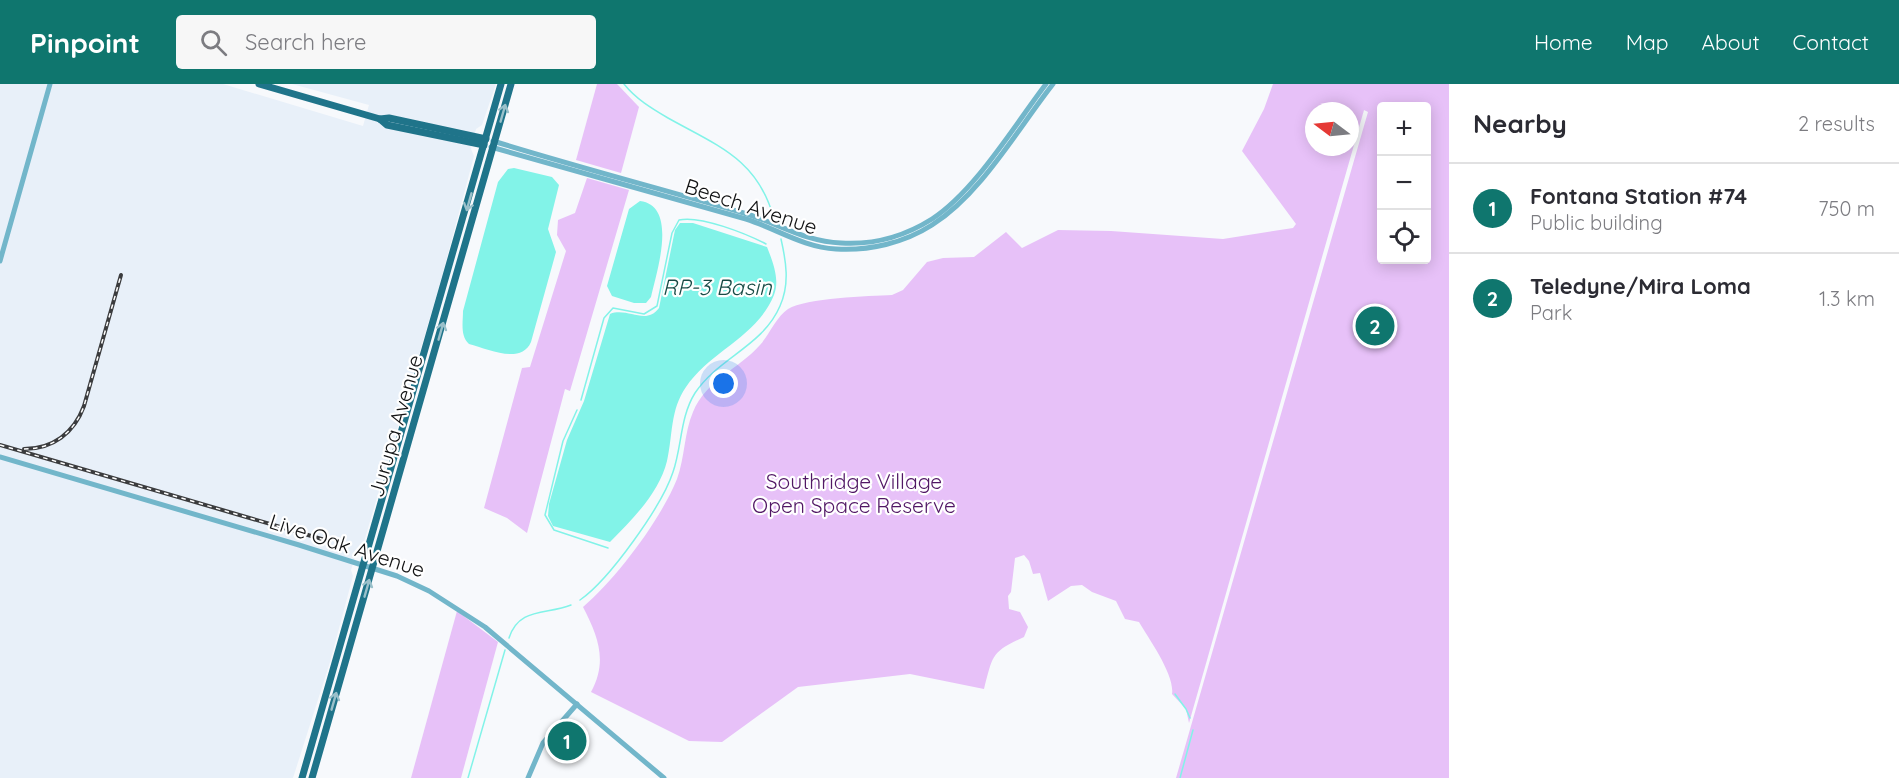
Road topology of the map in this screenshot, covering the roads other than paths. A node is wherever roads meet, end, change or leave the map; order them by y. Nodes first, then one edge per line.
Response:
1 (50, 84) edge
2 (259, 84) edge
3 (501, 84) edge
4 (511, 84) edge
5 (1046, 84) edge
6 (1053, 84) edge
7 (485, 142) junction
8 (494, 145) junction
9 (0, 261) edge
10 (0, 457) edge
11 (363, 566) junction
12 (372, 568) junction
13 (577, 704) junction
14 (302, 778) edge
15 (312, 778) edge
16 (528, 778) edge
17 (664, 778) edge

1 - 9 street
2 - 7 main road, Beech Avenue
3 - 7 main road, Jurupa Avenue
8 -> 4 main road, Jurupa Avenue
5 - 8 street, Beech Avenue
6 - 8 street, Beech Avenue
7 - 8 street, Beech Avenue
7 -> 11 main road, Jurupa Avenue
12 -> 8 main road, Jurupa Avenue
10 - 11 street, Live Oak Avenue
11 - 12 street, Live Oak Avenue
11 - 14 main road, Jurupa Avenue
12 - 13 street, Live Oak Avenue
15 -> 12 main road, Jurupa Avenue
13 - 16 street
13 - 17 street, Live Oak Avenue

